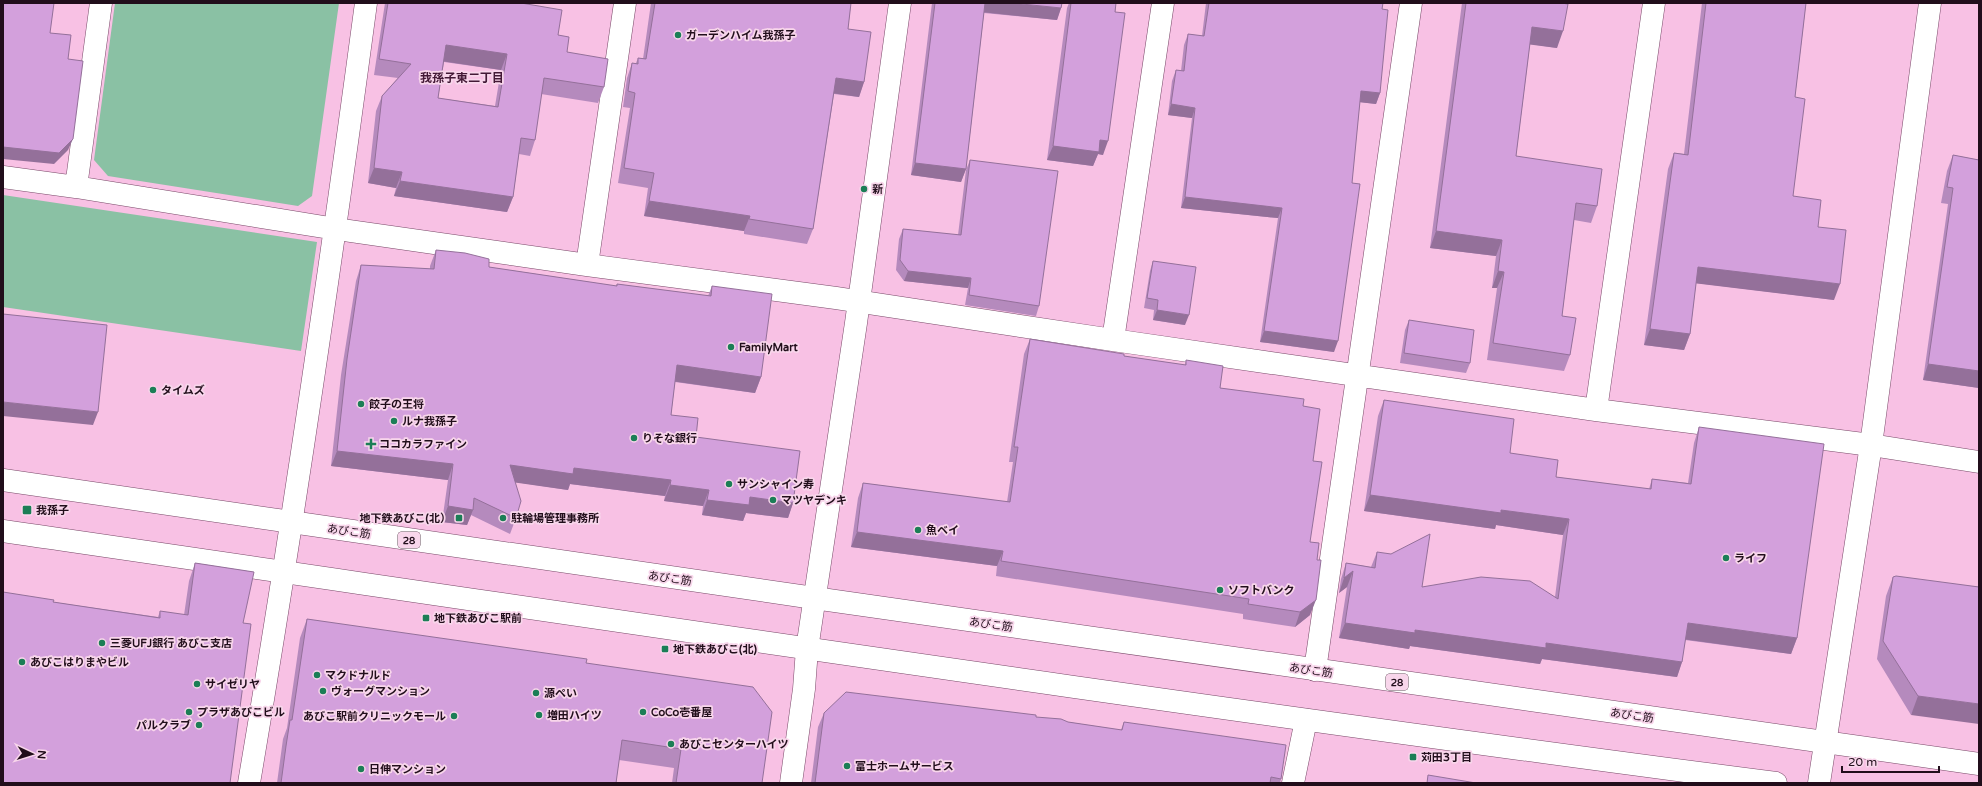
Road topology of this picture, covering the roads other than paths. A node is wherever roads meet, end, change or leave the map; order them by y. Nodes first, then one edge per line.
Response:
1 (101, 3) edge
2 (366, 3) edge
3 (626, 3) edge
4 (900, 3) edge
5 (1163, 3) edge
6 (1411, 3) edge
7 (1654, 3) edge
8 (1930, 3) edge
9 (3, 177) edge
10 (76, 187) junction
11 (336, 229) junction
12 (587, 265) junction
13 (859, 301) junction
14 (1113, 340) junction
15 (1357, 376) junction
16 (1596, 410) junction
17 (1870, 445) junction
18 (1979, 462) edge
19 (3, 480) edge
20 (292, 523) junction
21 (3, 531) edge
22 (284, 572) junction
23 (814, 598) junction
24 (807, 649) junction
25 (1315, 670) junction
26 (1306, 720) junction
27 (1827, 741) junction
28 (1979, 764) edge
29 (249, 783) edge
30 (791, 783) edge
31 (1293, 783) edge
32 (1776, 783) edge
33 (1820, 783) edge

1 - 10 street
2 - 11 street
3 - 12 street
4 - 13 street
5 - 14 street
6 - 15 street
7 - 16 street
8 - 17 street
9 - 10 street
10 - 11 street
11 - 12 street
11 - 20 street
12 - 13 street
13 - 14 street
13 - 23 street
14 - 15 street
15 - 16 street
15 - 25 street
16 - 17 street
17 - 18 street
17 - 27 street
19 - 20 street, あびこ筋 / 28
20 - 22 street
20 - 23 street, あびこ筋 / 28
21 - 22 street
22 - 24 street
22 - 29 street
23 - 24 street
23 - 25 street, あびこ筋 / 28
24 - 26 street
24 - 30 street
25 - 27 street, あびこ筋 / 28
26 - 31 street
26 - 32 street
27 - 28 street, あびこ筋 / 28
27 - 33 street

